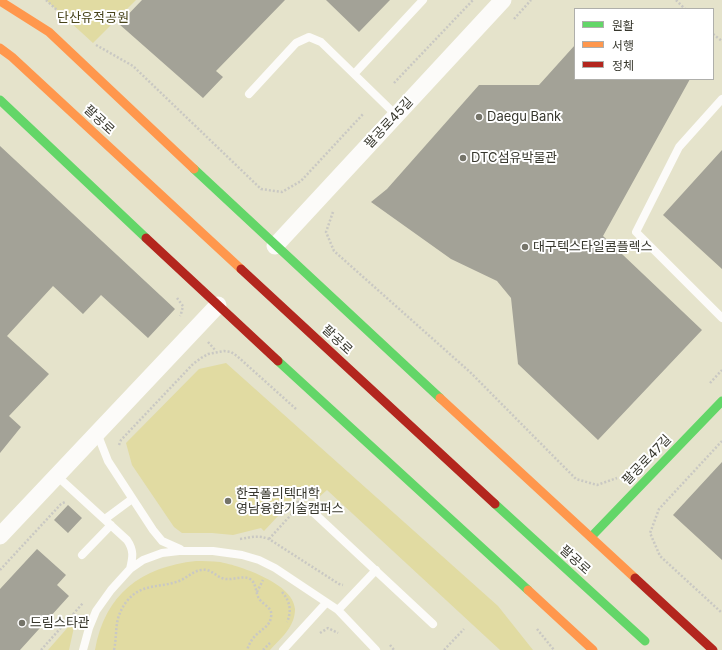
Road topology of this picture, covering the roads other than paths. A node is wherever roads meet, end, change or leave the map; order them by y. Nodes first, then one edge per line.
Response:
1 (422, 0) edge
2 (503, 0) edge
3 (0, 1) edge
4 (0, 40) edge
5 (0, 48) edge
6 (12, 57) junction
7 (354, 73) junction
8 (249, 94) dead end
9 (722, 99) edge
10 (0, 100) edge
11 (396, 115) junction
12 (275, 246) junction
13 (218, 305) junction
14 (722, 318) edge
15 (722, 401) edge
16 (97, 433) junction
17 (57, 476) junction
18 (132, 499) junction
19 (314, 513) dead end
20 (108, 522) junction
21 (0, 536) edge
22 (591, 537) junction
23 (185, 551) junction
24 (82, 555) dead end
25 (130, 569) junction
26 (376, 570) junction
27 (326, 603) junction
28 (338, 610) junction
29 (433, 624) dead end
30 (645, 641) dead end
31 (83, 650) edge
32 (283, 650) edge
33 (376, 650) edge
34 (593, 650) edge
35 (713, 650) edge

1 - 7 lane
2 - 11 street, 팔공로45길
3 - 12 main road
4 - 6 main road
5 - 6 main road
6 - 30 main road, 팔공로
7 - 8 lane
7 - 11 lane
9 - 14 lane
10 - 13 main road
11 - 12 street, 팔공로45길
12 - 22 main road
13 - 16 street
13 - 34 main road
15 - 22 main road, 팔공로47길
16 - 17 street
16 - 18 lane
17 - 20 lane
17 - 21 street
18 - 20 lane
18 - 23 lane
19 - 26 lane
20 - 24 lane
20 - 25 lane
22 - 35 main road
23 - 25 lane
23 - 27 lane
25 - 31 lane
26 - 28 lane
26 - 29 lane
27 - 28 lane
27 - 32 lane
28 - 33 lane

